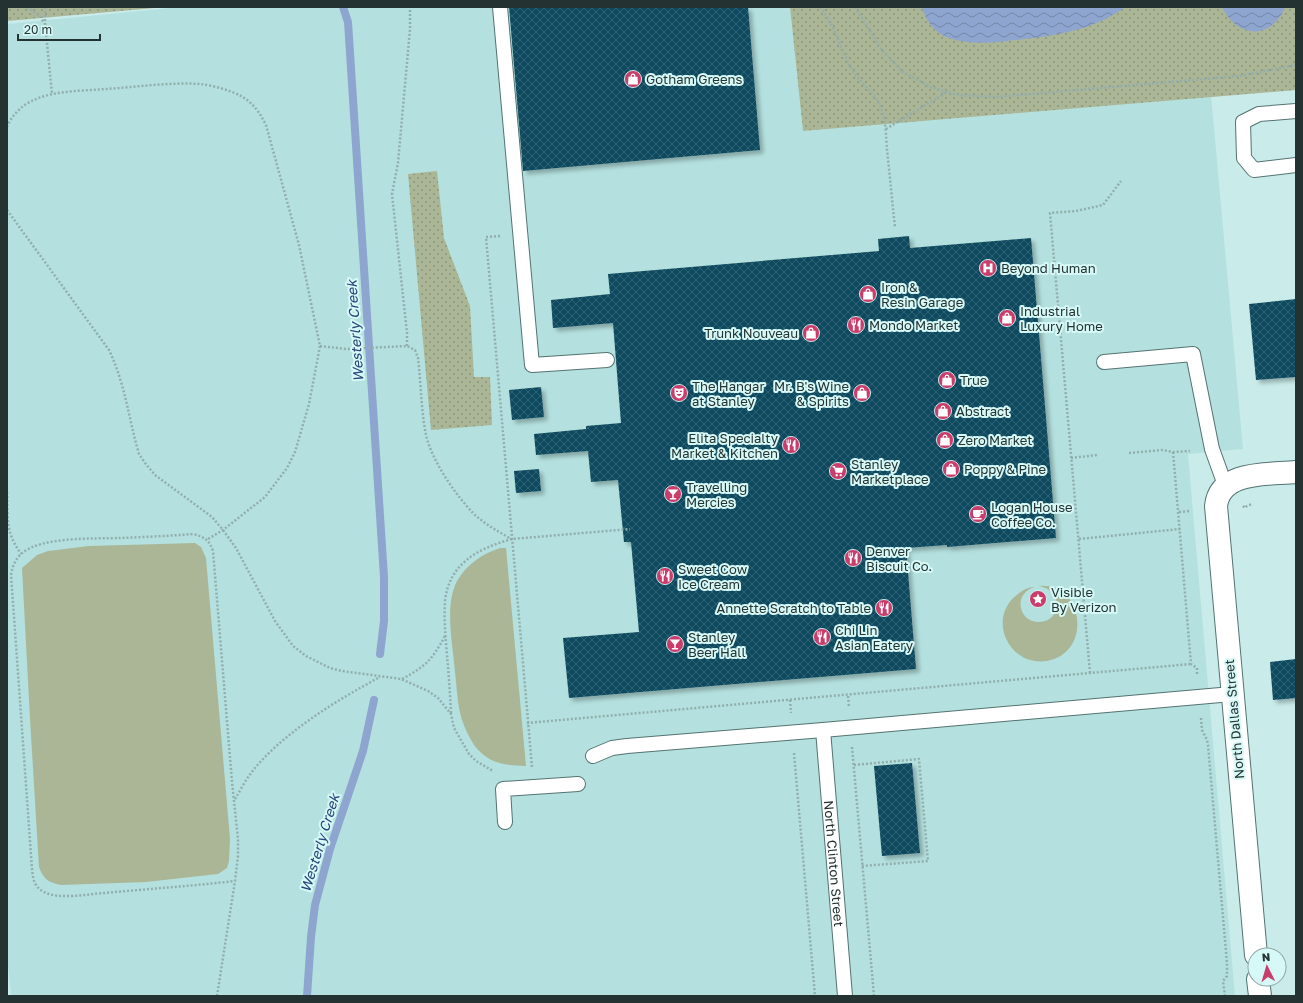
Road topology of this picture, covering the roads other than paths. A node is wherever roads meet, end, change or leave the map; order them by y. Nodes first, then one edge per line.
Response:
1 (500, 7) edge
2 (1296, 111) edge
3 (1296, 165) edge
4 (607, 360) dead end
5 (1104, 362) dead end
6 (1296, 472) edge
7 (1225, 485) junction
8 (1232, 694) junction
9 (823, 730) junction
10 (593, 756) dead end
11 (578, 784) dead end
12 (505, 822) dead end
13 (1255, 947) edge
14 (845, 996) edge

1 - 4 lane
2 - 3 lane
5 - 7 lane
6 - 7 street
7 - 8 street, North Dallas Street
8 - 9 lane
8 - 13 street, North Dallas Street
9 - 10 lane
9 - 14 lane, North Clinton Street
11 - 12 lane

